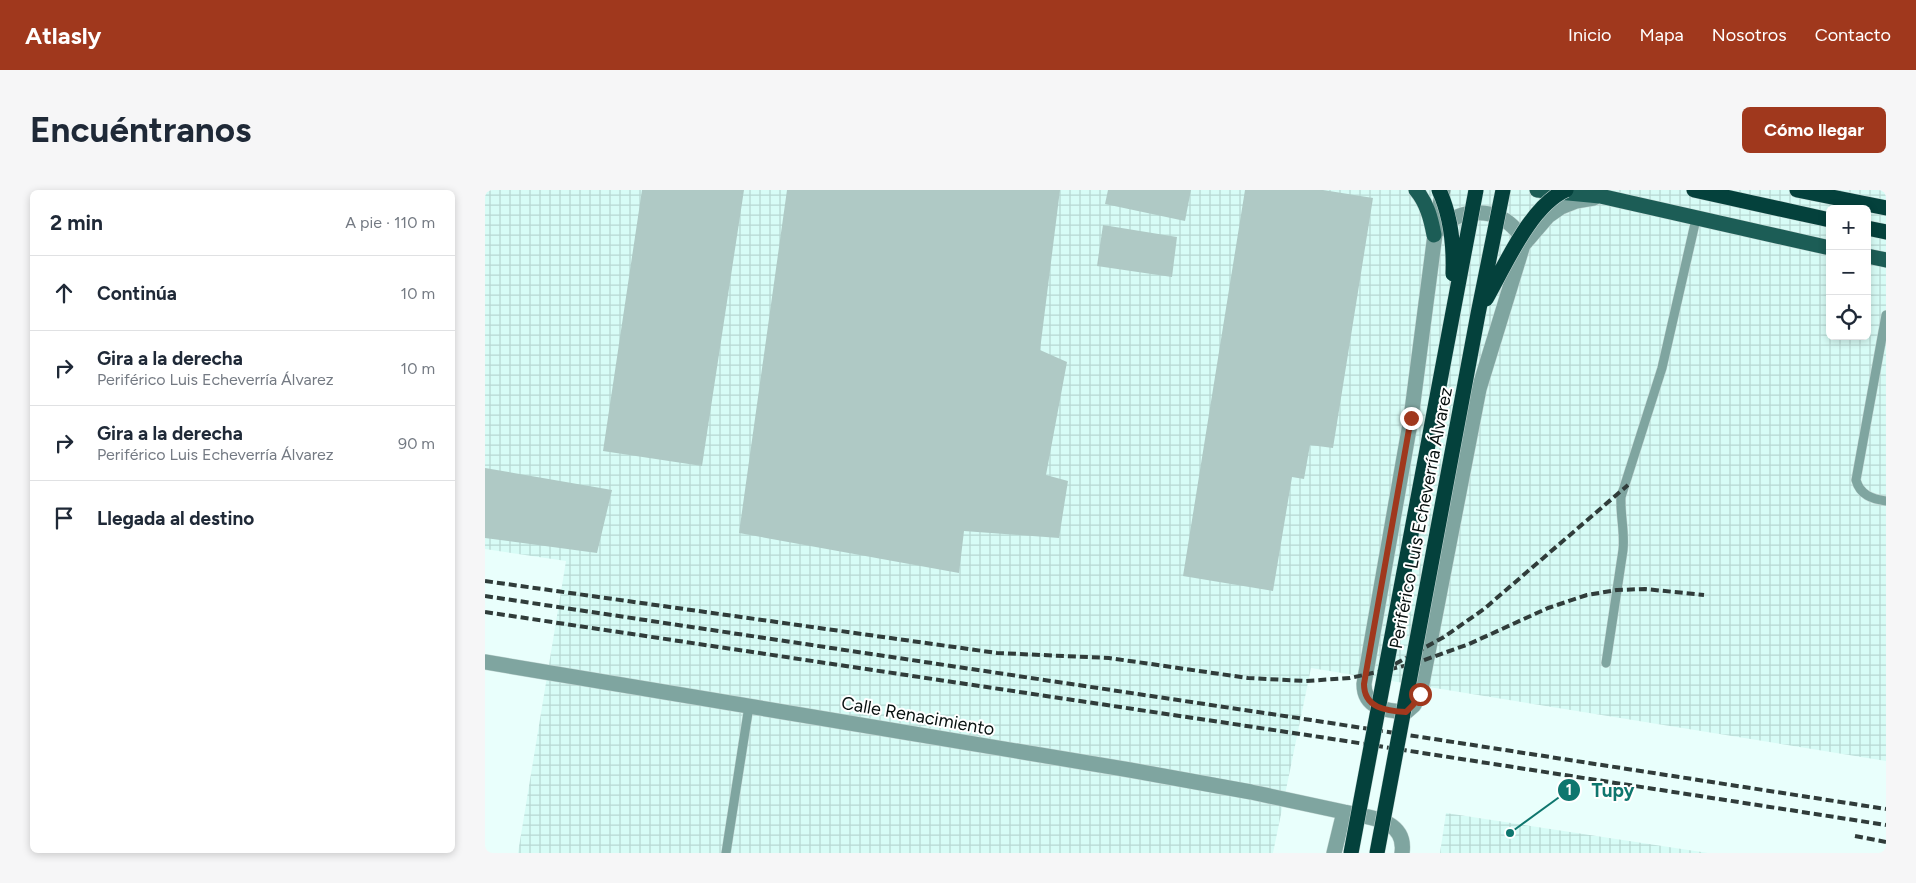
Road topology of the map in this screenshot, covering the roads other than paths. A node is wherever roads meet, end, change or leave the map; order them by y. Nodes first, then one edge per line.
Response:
1 (1416, 190) edge
2 (1439, 190) edge
3 (1443, 190) edge
4 (1476, 190) edge
5 (1503, 190) edge
6 (1537, 190) edge
7 (1566, 190) edge
8 (1694, 190) edge
9 (1797, 190) edge
10 (1600, 196) junction
11 (1886, 208) edge
12 (1697, 219) junction
13 (1826, 219) edge
14 (1871, 229) edge
15 (1886, 232) edge
16 (1434, 235) junction
17 (1523, 245) junction
18 (1826, 247) edge
19 (1871, 257) edge
20 (1886, 260) edge
21 (1453, 306) junction
22 (1478, 314) junction
23 (1886, 315) edge
24 (1886, 500) edge
25 (485, 662) edge
26 (1606, 663) dead end
27 (749, 706) junction
28 (1344, 812) junction
29 (1402, 849) edge
30 (725, 853) edge
31 (1334, 853) edge
32 (1351, 853) edge
33 (1377, 853) edge

1 - 16 main road
2 - 21 highway, bridge
3 - 16 street, Periférico Luis Echeverría Álvarez
4 - 21 highway, Periférico Luis Echeverría Álvarez, bridge
5 - 22 highway, Periférico Luis Echeverría Álvarez, bridge
6 - 10 main road
7 - 22 highway, bridge
8 - 13 highway
9 - 11 highway
10 - 12 main road
10 - 17 street
12 - 18 main road
12 - 26 lane
14 - 15 highway
16 - 17 street
16 - 17 street, Periférico Luis Echeverría Álvarez
19 - 20 main road
21 - 32 highway, Periférico Luis Echeverría Álvarez, bridge
22 - 33 highway, Periférico Luis Echeverría Álvarez, bridge
23 - 24 lane
25 - 27 street, Calle Renacimiento
27 - 28 street, Calle Renacimiento
27 - 30 lane
28 - 29 street, Calle Renacimiento
28 - 31 street

